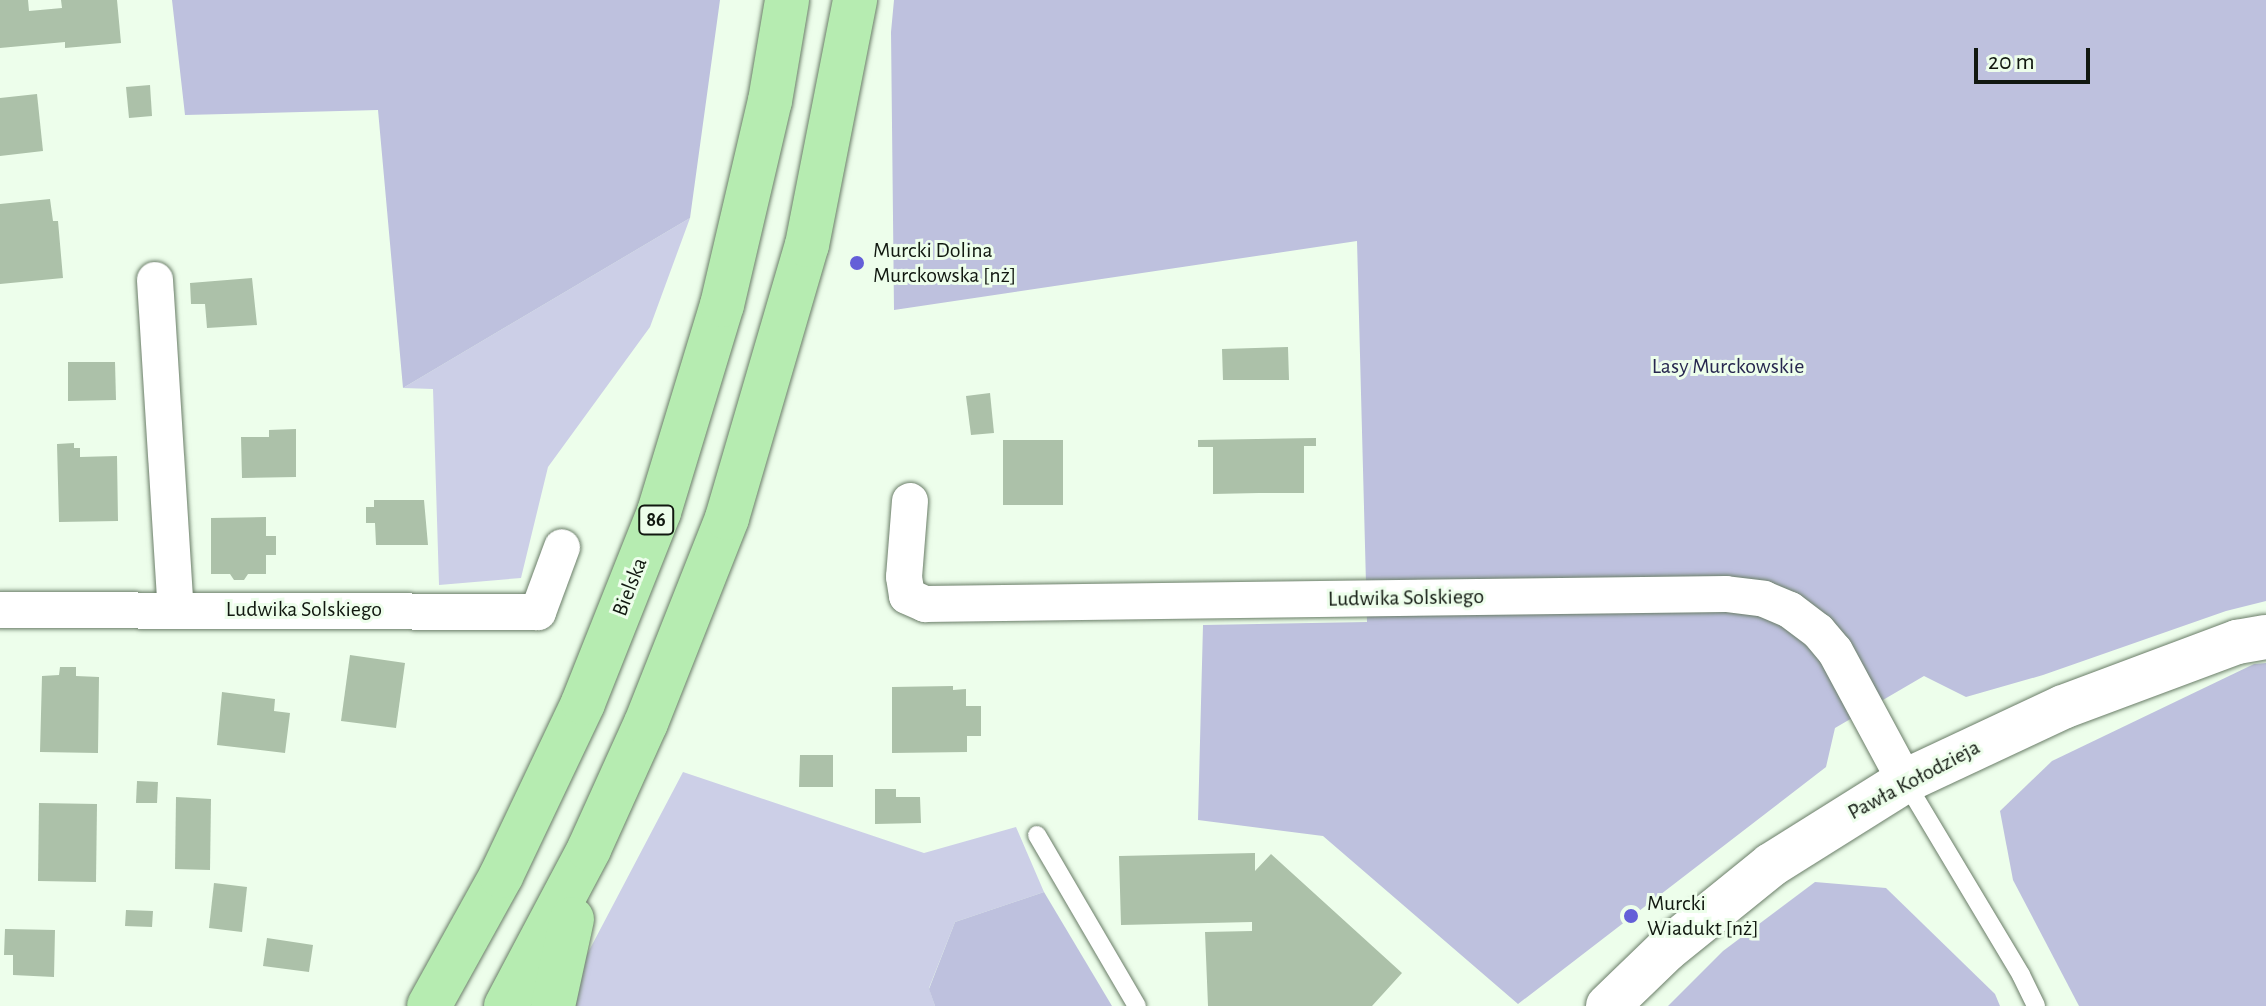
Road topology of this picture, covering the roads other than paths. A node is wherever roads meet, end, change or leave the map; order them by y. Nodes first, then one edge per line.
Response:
1 (787, 0) edge
2 (855, 0) edge
3 (155, 280) dead end
4 (910, 501) dead end
5 (562, 547) dead end
6 (0, 610) edge
7 (176, 610) junction
8 (2266, 637) edge
9 (1905, 781) junction
10 (1037, 835) dead end
11 (589, 849) junction
12 (429, 1006) edge
13 (506, 1006) edge
14 (553, 1006) edge
15 (1137, 1006) edge
16 (1608, 1006) edge
17 (2036, 1006) edge

1 - 12 main road, Bielska / 86
2 - 11 main road
3 - 7 street
4 - 9 street, Ludwika Solskiego
5 - 7 street, Ludwika Solskiego
6 - 7 street, Ludwika Solskiego
8 - 9 street, Pawła Kołodzieja
9 - 16 street, Pawła Kołodzieja
9 - 17 lane
10 - 15 lane
11 - 13 main road
11 - 14 main road

